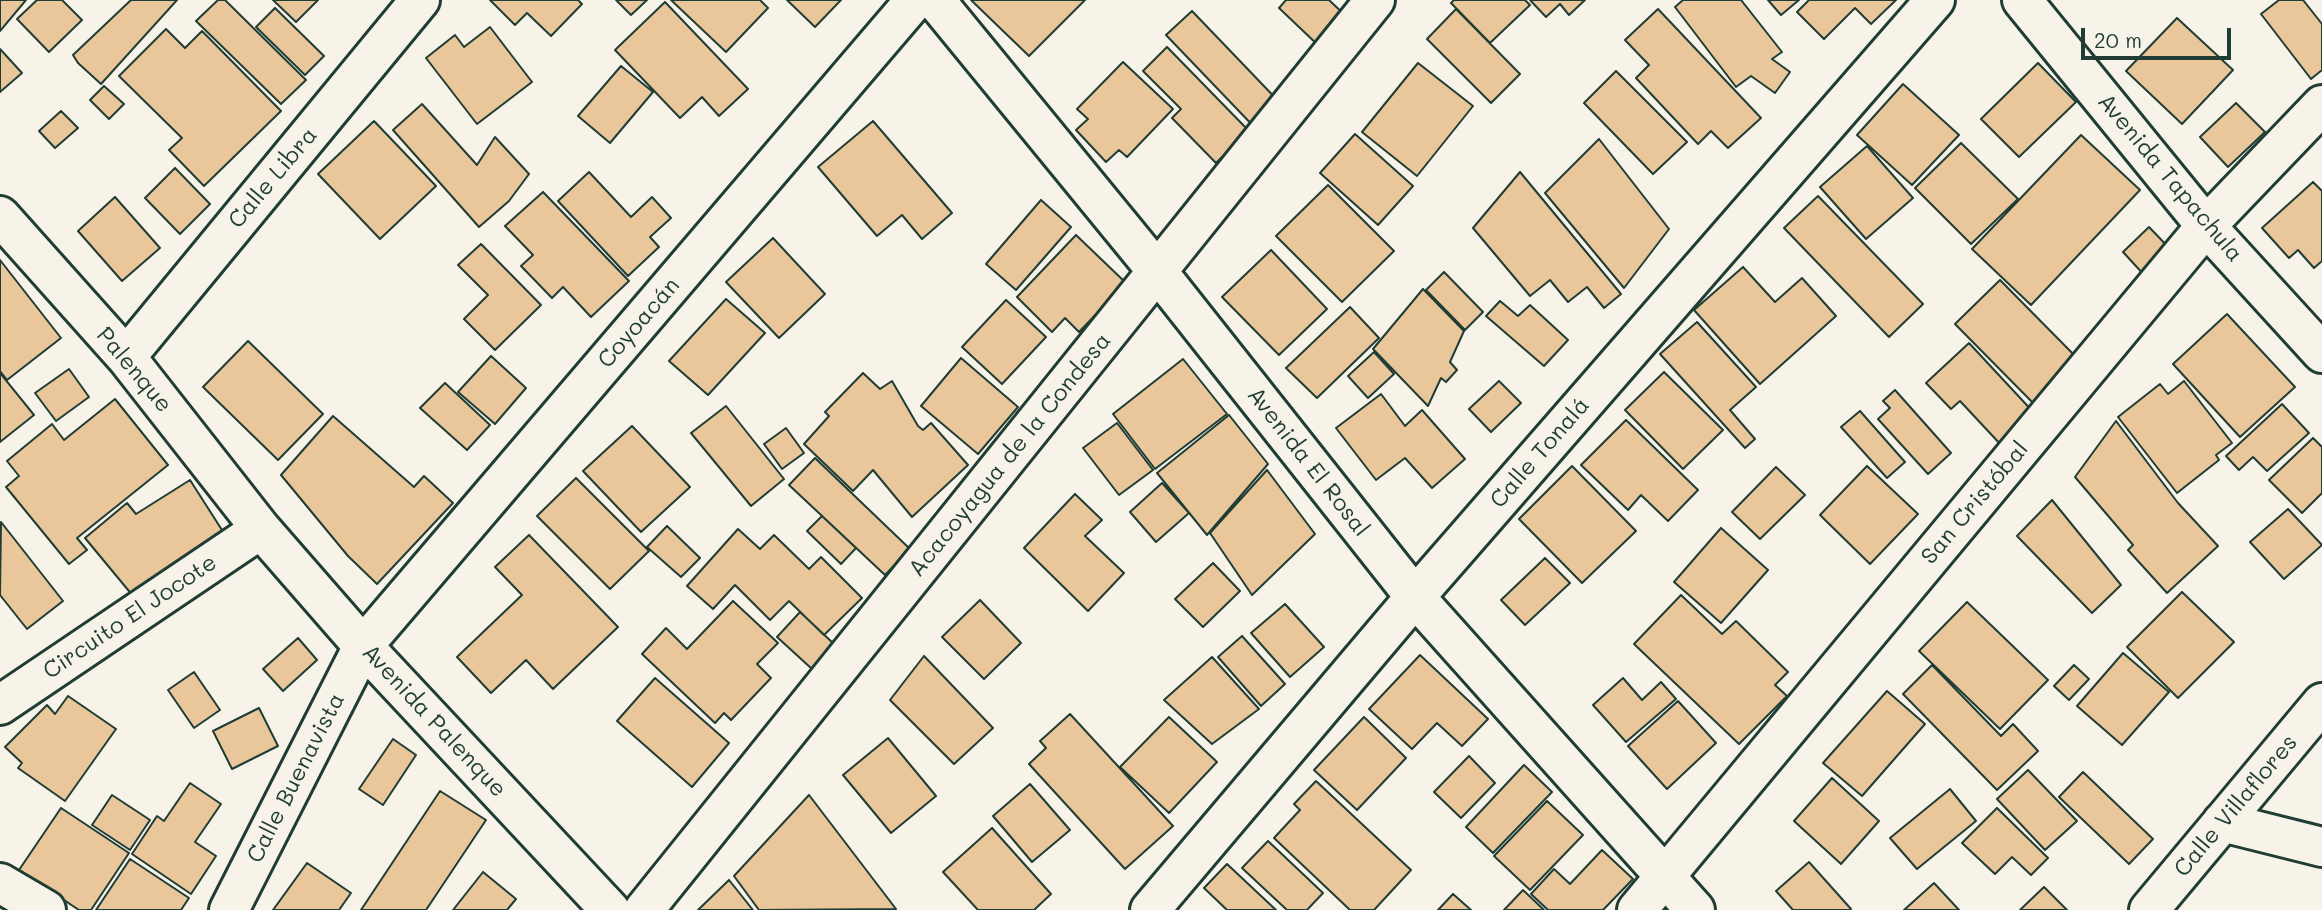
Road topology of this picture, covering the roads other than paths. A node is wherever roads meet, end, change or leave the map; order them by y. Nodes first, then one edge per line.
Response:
1 (420, 0) edge
2 (915, 0) edge
3 (935, 0) edge
4 (1375, 0) edge
5 (1935, 0) edge
6 (2022, 0) edge
7 (2322, 105) edge
8 (0, 216) edge
9 (2206, 226) junction
10 (1157, 271) junction
11 (2322, 353) edge
12 (126, 357) junction
13 (261, 529) junction
14 (1415, 597) junction
15 (363, 646) junction
16 (2322, 703) edge
17 (0, 705) edge
18 (2222, 822) junction
19 (2322, 847) edge
20 (1665, 875) junction
21 (0, 883) edge
22 (46, 910) edge
23 (229, 910) edge
24 (610, 910) edge
25 (644, 910) edge
26 (1150, 910) edge
27 (1636, 910) edge
28 (1696, 910) edge
29 (2149, 910) edge

1 - 12 street, Calle Libra
2 - 15 street, Coyoacán
3 - 10 street, Avenida El Rosal
4 - 10 street, Acacoyagua de la Condesa
5 - 14 street, Calle Tonalá
6 - 9 street, Avenida Tapachula
7 - 9 street, San Cristóbal
8 - 12 street, Palenque
9 - 11 street, Avenida Tapachula
9 - 20 street, San Cristóbal
10 - 14 street, Avenida El Rosal
10 - 25 street, Acacoyagua de la Condesa
12 - 13 street, Palenque
13 - 15 street, Avenida Palenque
13 - 17 street, Circuito El Jocote
14 - 20 street, Avenida El Rosal
14 - 26 street, Calle Tonalá
15 - 23 street, Calle Buenavista
15 - 24 street, Avenida Palenque
16 - 18 street, Calle Villaflores
18 - 19 street
18 - 29 street, Calle Villaflores
20 - 27 street, San Cristóbal
20 - 28 street, Avenida El Rosal
21 - 22 street

